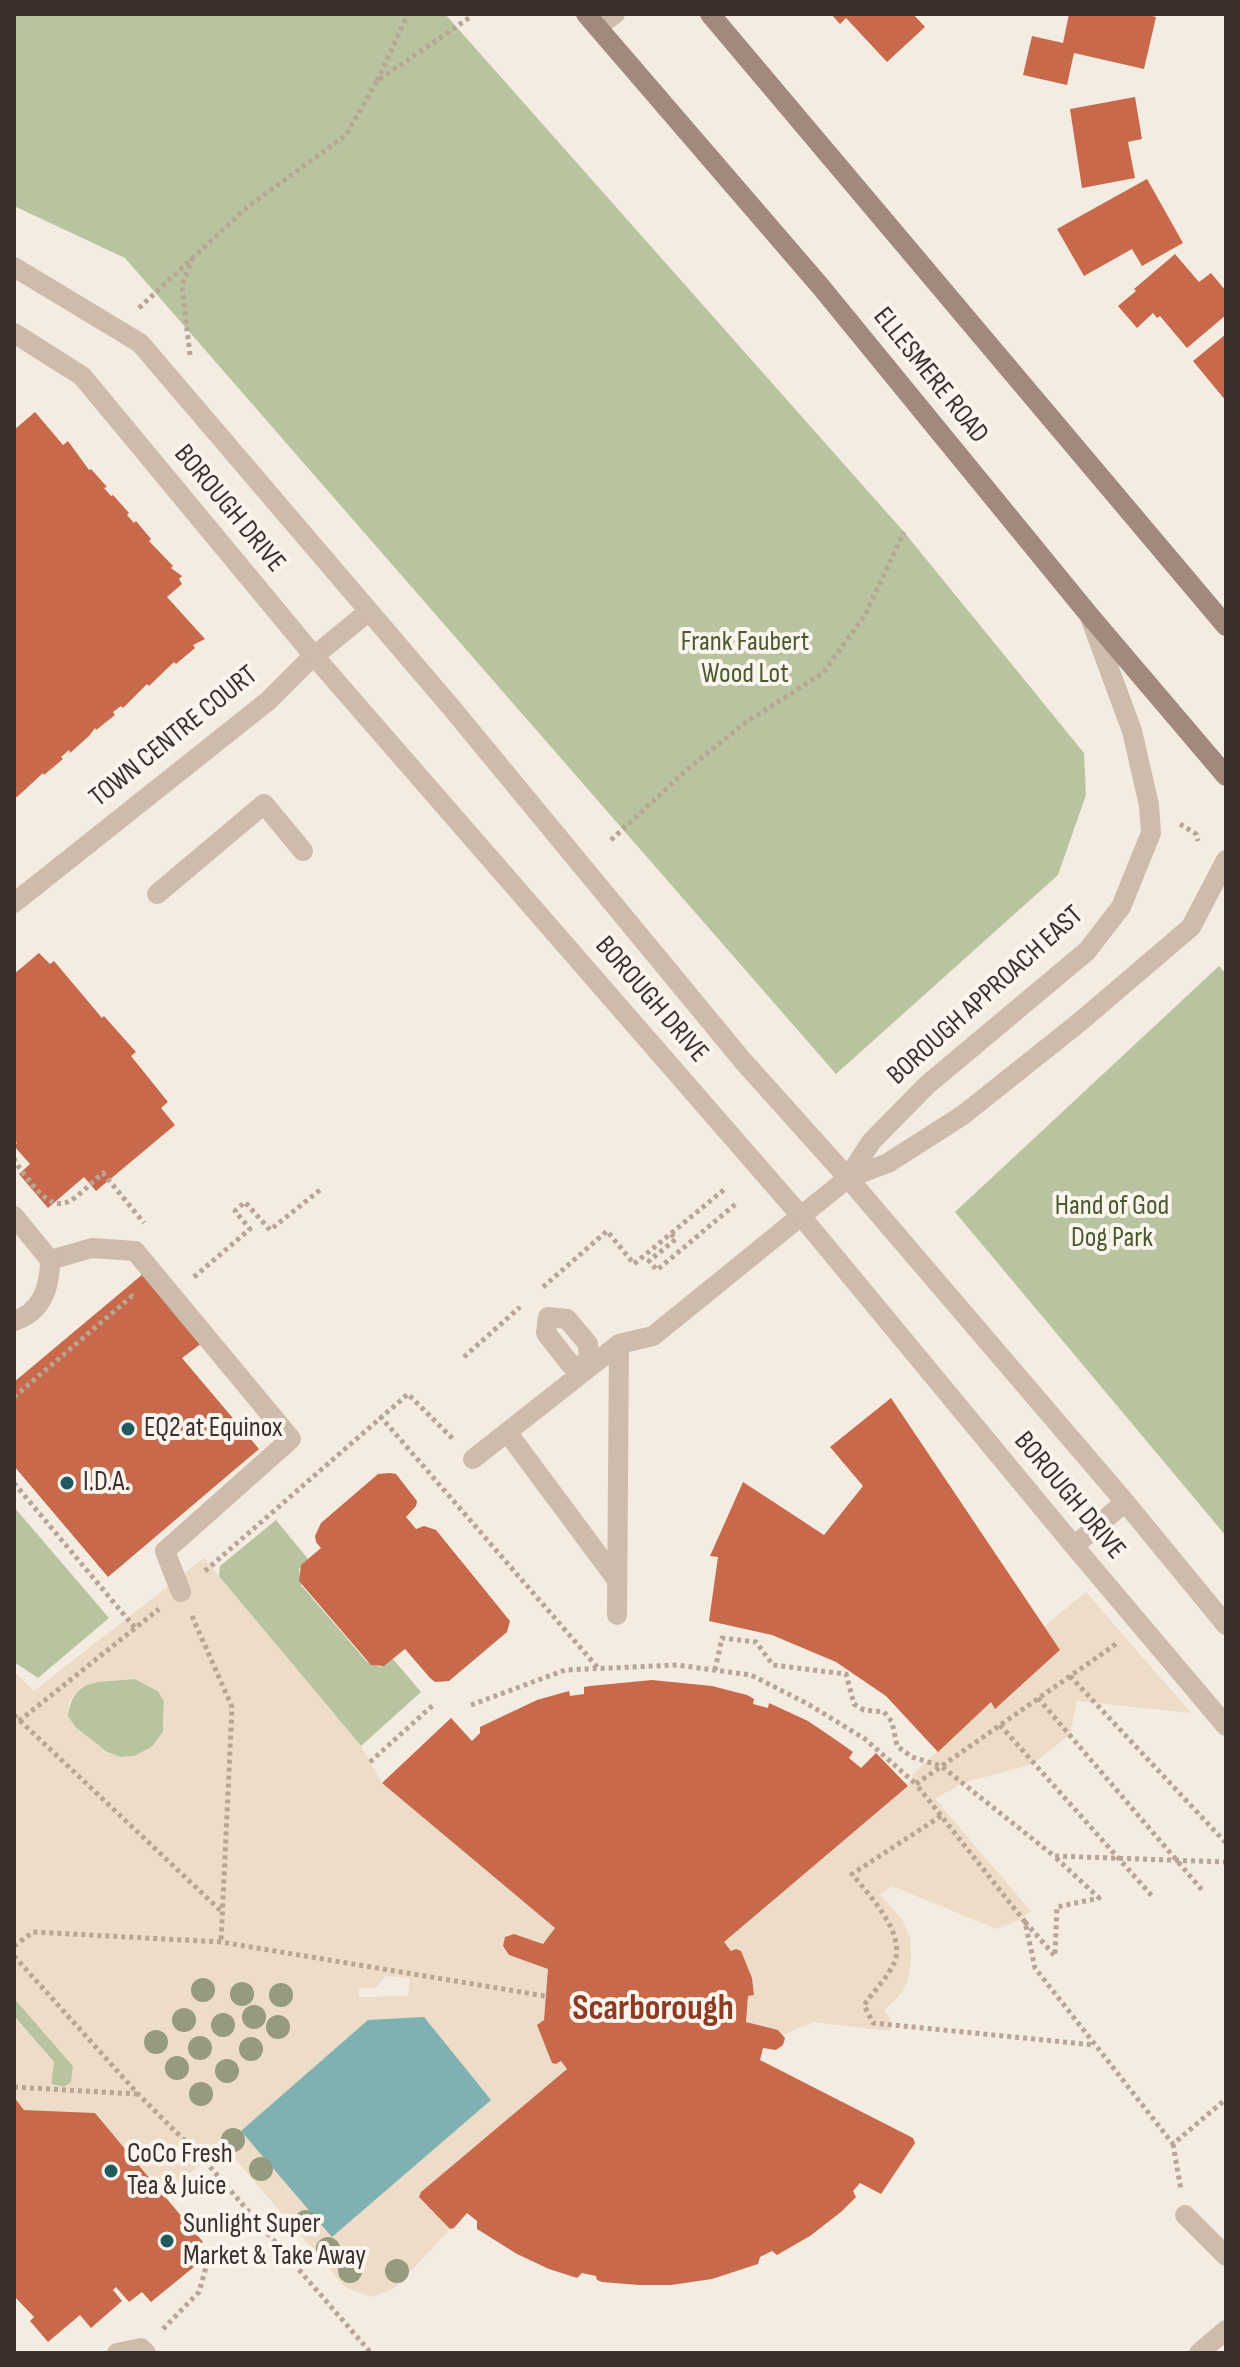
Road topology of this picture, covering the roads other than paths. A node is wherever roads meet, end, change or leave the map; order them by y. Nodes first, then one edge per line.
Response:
1 (615, 14) edge
2 (710, 14) edge
3 (592, 21) edge
4 (14, 267) edge
5 (14, 333) edge
6 (368, 612) junction
7 (1090, 616) junction
8 (1224, 628) edge
9 (314, 656) junction
10 (1226, 776) edge
11 (303, 851) dead end
12 (1226, 860) edge
13 (157, 894) dead end
14 (14, 903) edge
15 (848, 1178) junction
16 (14, 1216) edge
17 (801, 1216) junction
18 (50, 1260) junction
19 (14, 1321) edge
20 (619, 1344) junction
21 (507, 1432) junction
22 (473, 1459) road end
23 (1125, 1502) junction
24 (1074, 1546) junction
25 (617, 1580) junction
26 (181, 1592) road end
27 (617, 1615) dead end
28 (1226, 1625) edge
29 (1226, 1726) edge
30 (1185, 2215) road end
31 (1226, 2256) edge
32 (1226, 2330) edge
33 (117, 2353) edge
34 (146, 2353) edge
35 (1199, 2353) edge

1 - 3 street
2 - 8 main road
3 - 7 main road, ELLESMERE ROAD
4 - 6 street, BOROUGH DRIVE
5 - 9 street, BOROUGH DRIVE
6 - 9 street, TOWN CENTRE COURT
6 - 15 street, BOROUGH DRIVE
7 - 10 main road, ELLESMERE ROAD
7 - 15 street, BOROUGH APPROACH EAST
9 - 14 street, TOWN CENTRE COURT
9 - 17 street, BOROUGH DRIVE
11 - 13 street
12 - 15 street, BOROUGH APPROACH EAST
15 - 17 street, BOROUGH APPROACH EAST
15 - 23 street, BOROUGH DRIVE
16 - 18 street
17 - 20 street, BOROUGH APPROACH EAST
17 - 24 street, BOROUGH DRIVE
18 - 19 street
18 - 26 street
20 - 21 street
20 - 25 street
21 - 22 street
21 - 25 street
23 - 24 street
23 - 28 street, BOROUGH DRIVE
24 - 29 street, BOROUGH DRIVE
25 - 27 street
30 - 31 street
32 - 35 street
33 - 34 street

